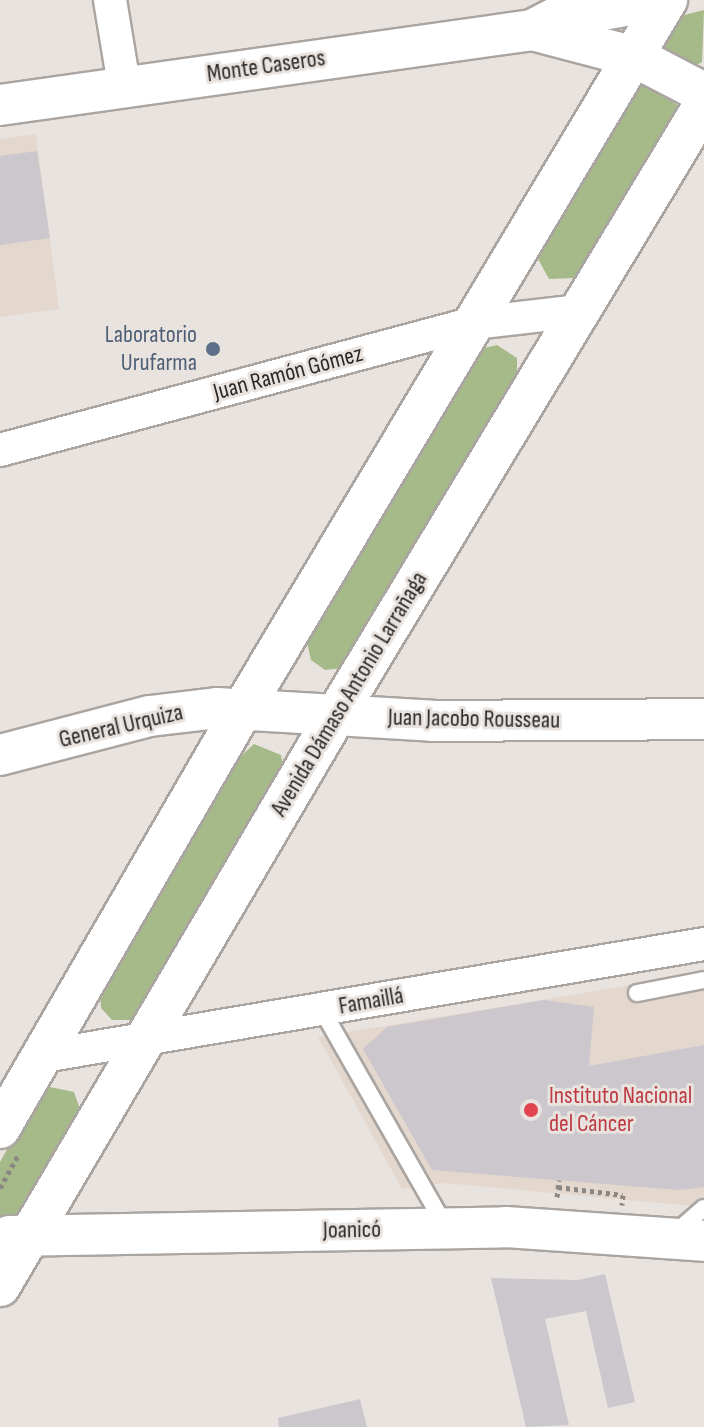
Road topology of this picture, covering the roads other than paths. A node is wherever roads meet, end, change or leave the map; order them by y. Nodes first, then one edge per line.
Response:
1 (110, 0) edge
2 (658, 0) edge
3 (667, 0) edge
4 (532, 30) junction
5 (635, 57) junction
6 (124, 85) junction
7 (704, 93) edge
8 (0, 105) edge
9 (704, 105) edge
10 (579, 311) junction
11 (474, 323) junction
12 (0, 450) edge
13 (244, 707) junction
14 (336, 715) junction
15 (704, 719) edge
16 (0, 755) edge
17 (704, 944) edge
18 (704, 980) edge
19 (637, 993) dead end
20 (322, 1010) junction
21 (143, 1040) junction
22 (38, 1057) junction
23 (0, 1128) edge
24 (704, 1208) edge
25 (446, 1228) junction
26 (15, 1236) edge
27 (687, 1240) edge
28 (0, 1286) edge

1 - 6 street
2 - 4 street, Monte Caseros
3 - 5 street
4 - 5 street, Monte Caseros
4 - 6 street, Monte Caseros
5 - 7 street, Monte Caseros
5 - 11 street
6 - 8 street, Monte Caseros
9 - 10 street, Avenida Dámaso Antonio Larrañaga
10 - 11 street, Juan Ramón Gómez
10 - 14 street, Avenida Dámaso Antonio Larrañaga
11 - 12 street, Juan Ramón Gómez
11 - 13 street
13 - 14 street, Juan Jacobo Rousseau
13 - 16 street, General Urquiza
13 - 22 street
14 - 15 street, Juan Jacobo Rousseau
14 - 21 street, Avenida Dámaso Antonio Larrañaga
17 - 20 street, Famaillá
18 - 19 lane
20 - 21 street, Famaillá
20 - 25 lane
21 - 22 street, Famaillá
21 - 26 street, Avenida Dámaso Antonio Larrañaga
22 - 23 street
24 - 27 lane
25 - 26 street, Joanicó
25 - 27 street, Joanicó
26 - 28 street, Avenida Dámaso Antonio Larrañaga

